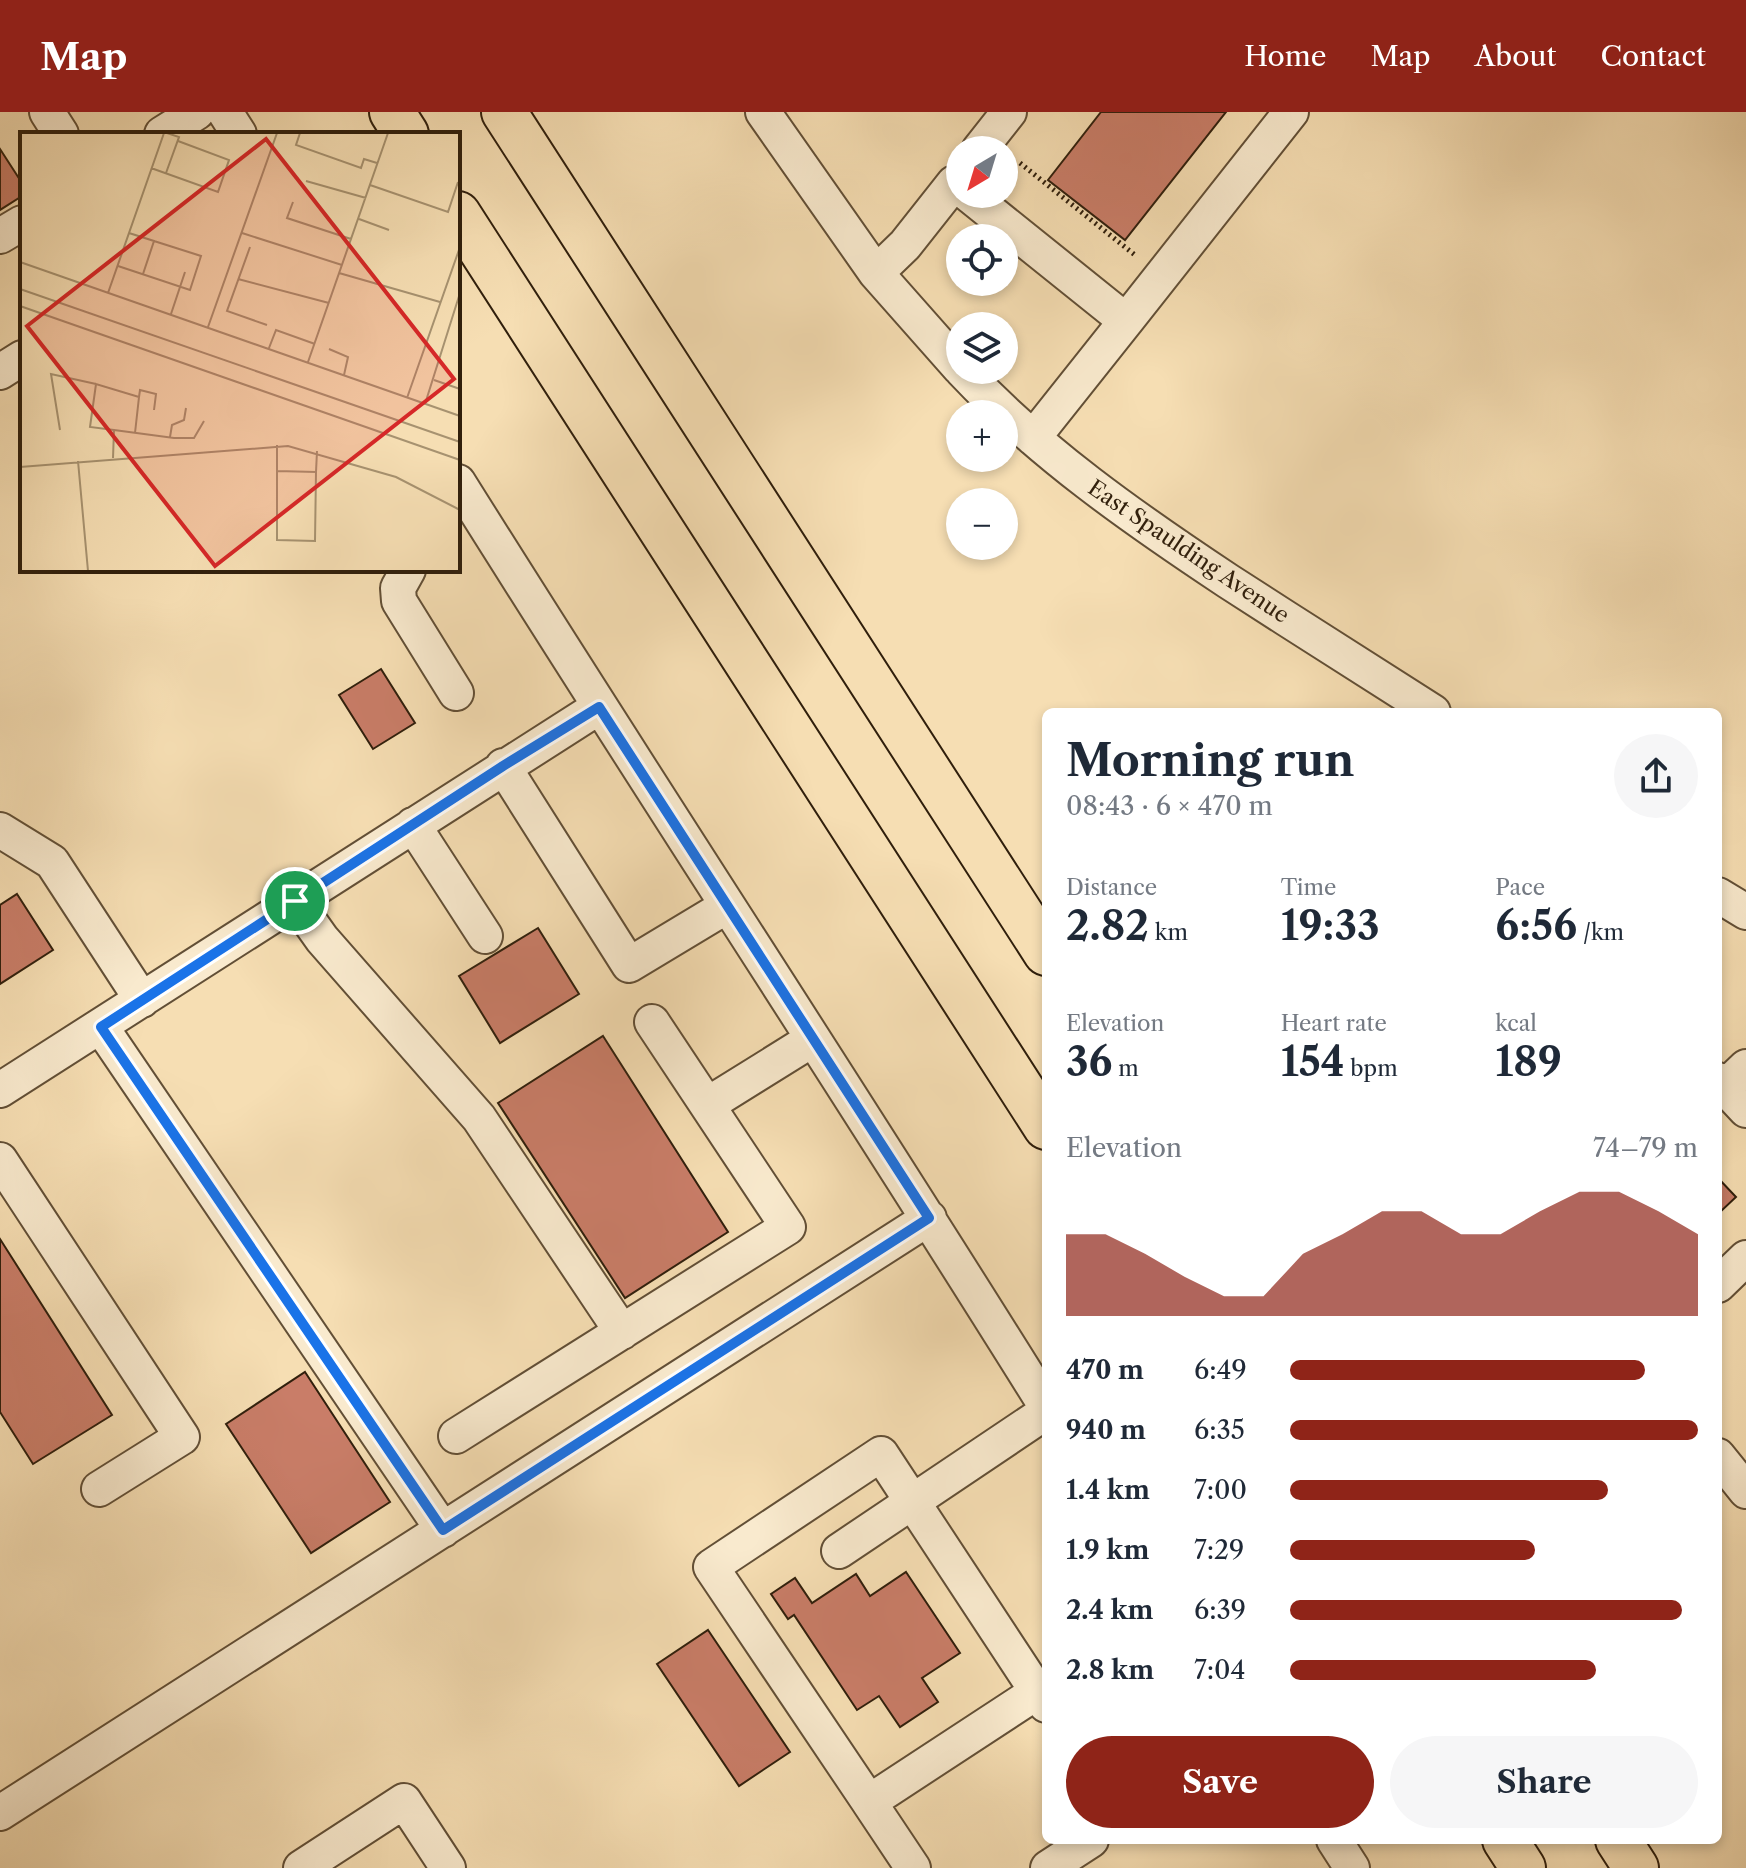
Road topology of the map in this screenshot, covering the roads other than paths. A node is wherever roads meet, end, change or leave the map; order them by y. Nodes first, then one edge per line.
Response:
1 (47, 112) edge
2 (197, 112) edge
3 (225, 112) edge
4 (392, 112) edge
5 (504, 112) edge
6 (763, 112) edge
7 (1009, 112) edge
8 (1291, 112) edge
9 (60, 132) edge
10 (165, 132) edge
11 (238, 132) edge
12 (405, 132) edge
13 (990, 136) edge
14 (946, 200) edge
15 (988, 208) edge
16 (460, 217) edge
17 (20, 224) edge
18 (0, 236) edge
19 (876, 273) junction
20 (1126, 321) junction
21 (946, 352) edge
22 (20, 359) edge
23 (0, 372) edge
24 (975, 384) edge
25 (1033, 438) junction
26 (460, 489) edge
27 (470, 526) edge
28 (407, 572) edge
29 (456, 693) dead end
30 (599, 707) junction
31 (1427, 708) edge
32 (503, 766) junction
33 (413, 825) junction
34 (0, 830) edge
35 (1722, 897) edge
36 (295, 901) junction
37 (727, 906) junction
38 (1746, 912) edge
39 (485, 936) dead end
40 (1042, 947) edge
41 (142, 1000) junction
42 (652, 1022) dead end
43 (101, 1027) junction
44 (813, 1039) junction
45 (0, 1090) edge
46 (707, 1105) junction
47 (1042, 1121) edge
48 (0, 1160) edge
49 (929, 1218) junction
50 (1746, 1258) edge
51 (1722, 1281) edge
52 (622, 1332) junction
53 (1042, 1400) edge
54 (1042, 1415) edge
55 (456, 1436) dead end
56 (1722, 1461) edge
57 (99, 1489) dead end
58 (1746, 1491) edge
59 (912, 1502) junction
60 (443, 1530) junction
61 (839, 1551) dead end
62 (1042, 1698) edge
63 (869, 1802) junction
64 (0, 1813) edge
65 (1085, 1844) edge
66 (1337, 1844) edge
67 (1508, 1844) edge
68 (1621, 1844) edge
69 (301, 1868) edge
70 (448, 1868) edge
71 (913, 1868) edge
72 (1048, 1868) edge
73 (1352, 1868) edge
74 (1523, 1868) edge
75 (1636, 1868) edge

1 - 9 street
2 - 10 street
3 - 11 street
4 - 12 highway
5 - 40 highway
6 - 19 street, East Spaulding Avenue
7 - 13 street
8 - 20 street
14 - 19 street
15 - 20 street
16 - 47 highway
17 - 18 street
19 - 21 street, East Spaulding Avenue
20 - 25 street
22 - 23 street
24 - 25 street, East Spaulding Avenue
25 - 31 street, East Spaulding Avenue
26 - 27 street
27 - 30 street
28 - 29 street
30 - 32 street
30 - 37 street
32 - 33 street
32 - 37 street
33 - 36 street
33 - 39 street
34 - 41 street
35 - 38 street
36 - 41 street
36 - 52 street
37 - 44 street
41 - 43 street
42 - 46 street
43 - 45 street
43 - 60 street
44 - 46 street
44 - 49 street
46 - 52 street
48 - 57 street
49 - 53 street
49 - 60 street
50 - 51 street
52 - 55 street
54 - 59 street
56 - 58 street
59 - 61 street
59 - 62 street
59 - 63 street
60 - 64 street
62 - 63 street
63 - 71 street
65 - 72 street
66 - 73 street
67 - 74 highway
68 - 75 highway
69 - 70 street

